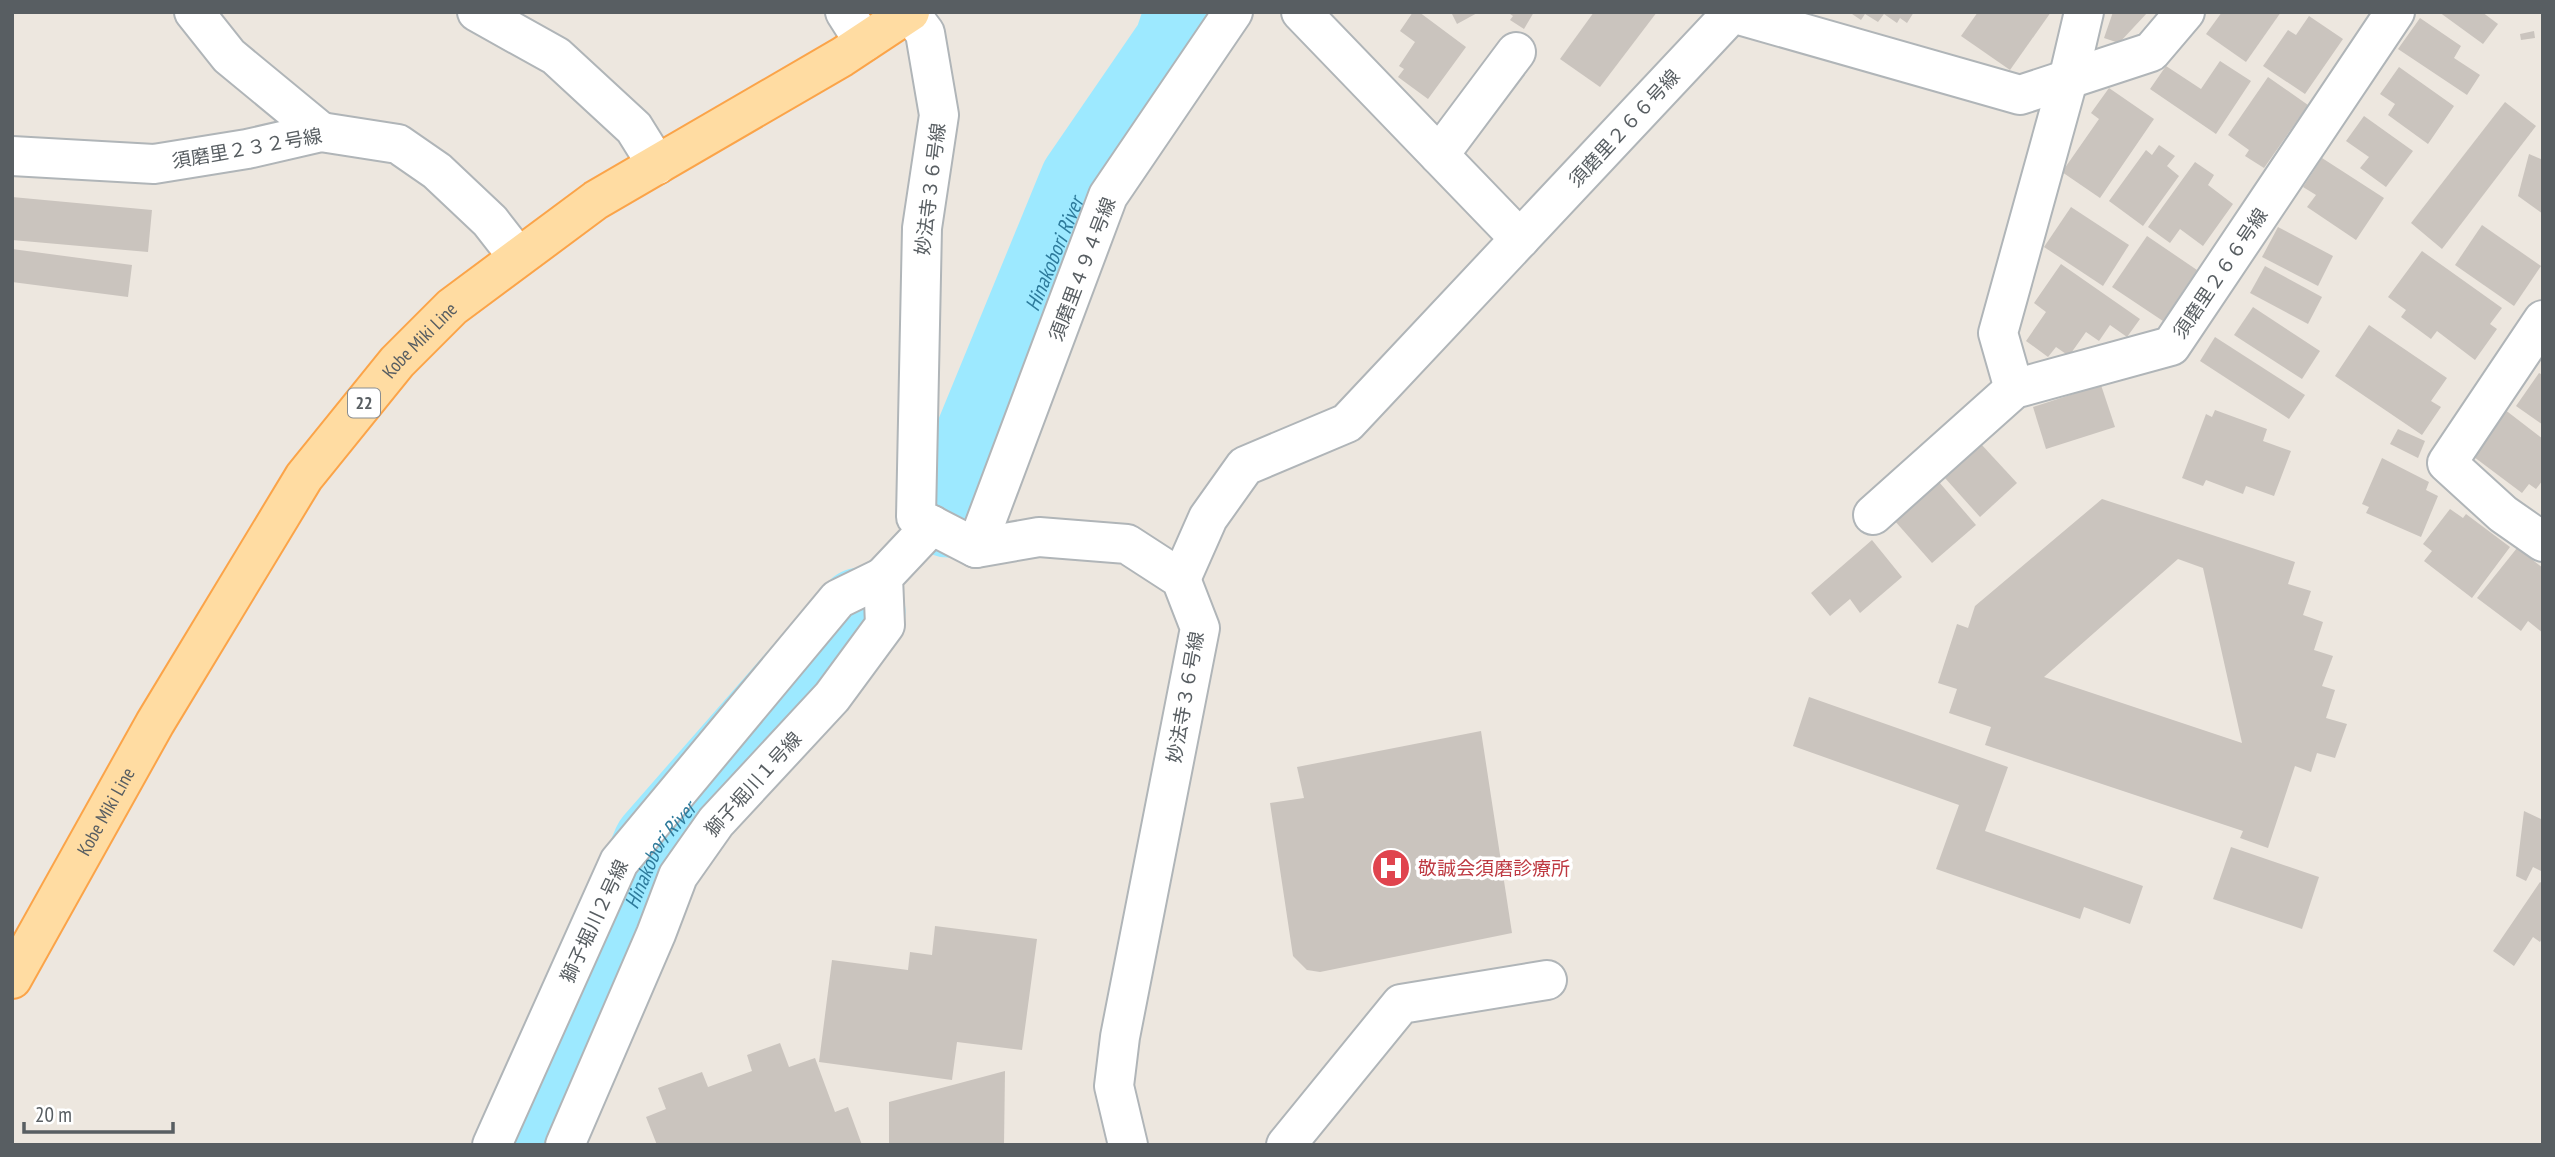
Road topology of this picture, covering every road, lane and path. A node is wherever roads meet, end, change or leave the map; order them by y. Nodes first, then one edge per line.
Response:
1 (194, 12) edge
2 (477, 12) edge
3 (910, 12) edge
4 (1233, 12) edge
5 (1301, 12) edge
6 (2084, 12) edge
7 (2185, 12) edge
8 (2395, 12) edge
9 (855, 27) edge
10 (1516, 52) dead end
11 (2068, 80) junction
12 (321, 132) junction
13 (1438, 155) junction
14 (12, 156) edge
15 (657, 165) junction
16 (1520, 239) junction
17 (519, 257) junction
18 (2543, 320) edge
19 (2014, 389) junction
20 (1873, 516) dead end
21 (932, 525) junction
22 (2543, 542) edge
23 (976, 548) junction
24 (883, 577) junction
25 (1181, 579) junction
26 (12, 979) edge
27 (1547, 980) dead end
28 (492, 1145) edge
29 (565, 1145) edge
30 (1128, 1145) edge
31 (1286, 1145) edge

1 - 12 street
2 - 15 street
3 - 9 main road, Kobe Miki Line / 22
3 - 21 street, 妙法寺３６号線
4 - 23 street, 須磨里４９４号線
5 - 13 street
6 - 11 street
7 - 11 street, 須磨里２６６号線
8 - 19 street, 須磨里２６６号線
9 - 15 main road, Kobe Miki Line / 22
10 - 13 street
11 - 16 street, 須磨里２６６号線
11 - 19 street
12 - 14 street, 須磨里２３２号線
12 - 17 street, 須磨里２３２号線
13 - 16 street
15 - 17 main road, Kobe Miki Line / 22
16 - 25 street, 須磨里２６６号線
17 - 26 main road, Kobe Miki Line / 22
18 - 22 street
19 - 20 street, 須磨里２６６号線
21 - 23 street
21 - 24 street
23 - 25 street
24 - 28 street, 獅子堀川２号線
24 - 29 street, 獅子堀川１号線
25 - 30 street, 妙法寺３６号線
27 - 31 street

